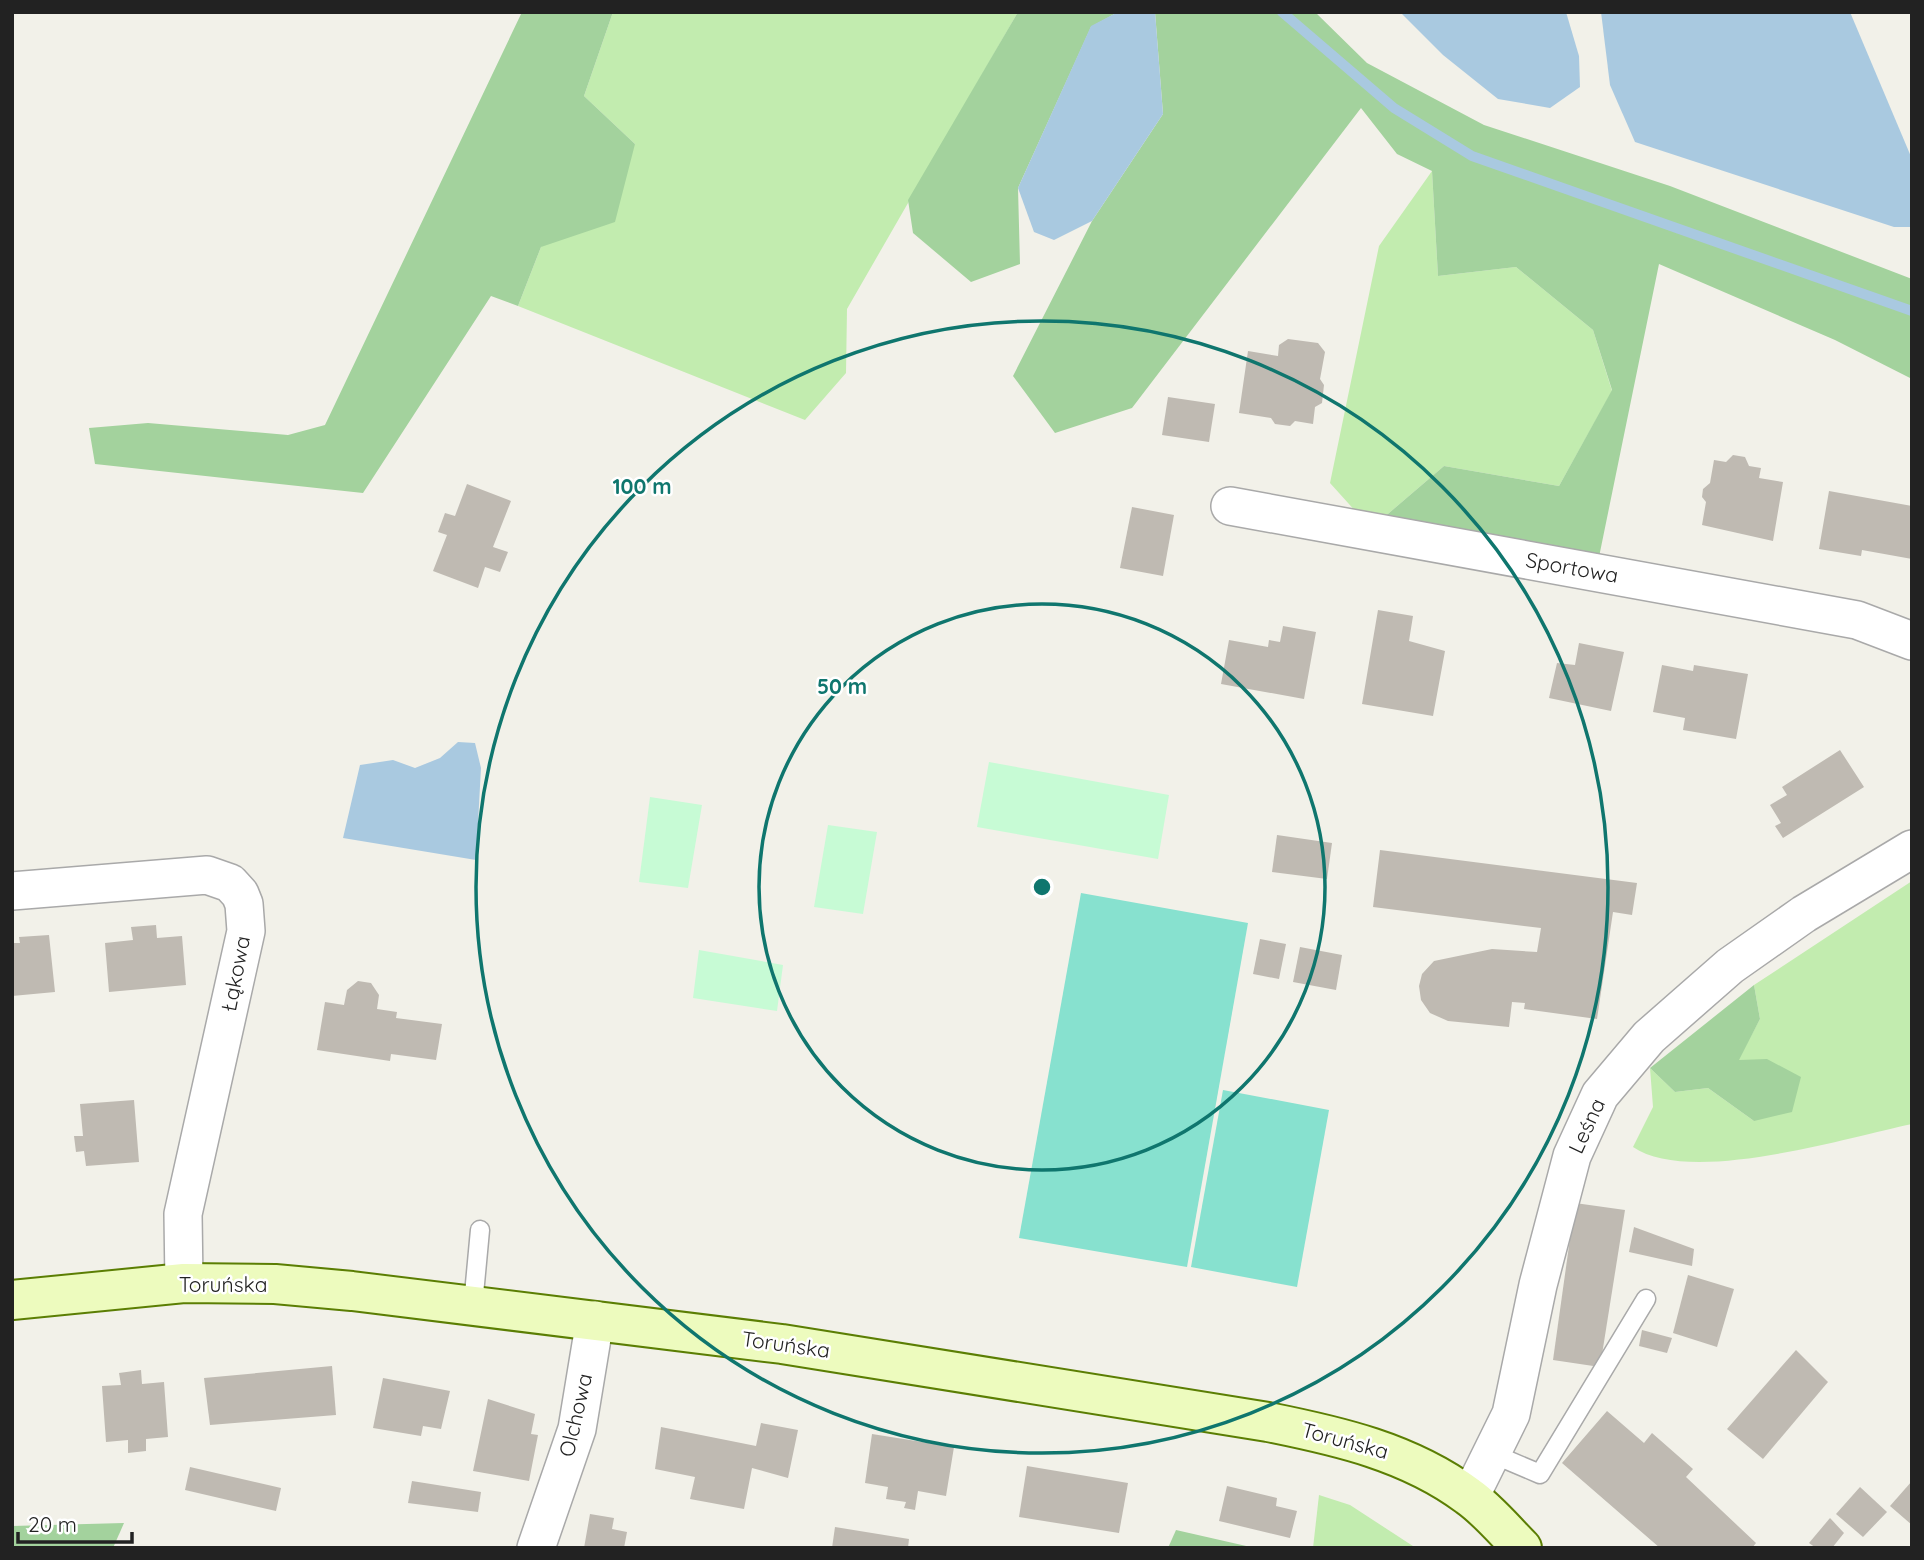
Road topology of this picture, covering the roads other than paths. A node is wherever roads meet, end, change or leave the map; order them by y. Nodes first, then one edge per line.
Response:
1 (1230, 506) dead end
2 (1912, 641) edge
3 (1912, 849) edge
4 (12, 891) edge
5 (480, 1230) dead end
6 (184, 1283) junction
7 (1646, 1299) dead end
8 (12, 1300) edge
9 (473, 1305) junction
10 (595, 1320) junction
11 (1493, 1454) junction
12 (1470, 1497) junction
13 (536, 1548) edge
14 (1522, 1548) edge

1 - 2 street, Sportowa
3 - 11 street, Leśna
4 - 6 street, Łąkowa
5 - 9 lane
6 - 8 main road, Toruńska
6 - 9 main road, Toruńska
7 - 11 lane
9 - 10 main road, Toruńska
10 - 12 main road, Toruńska
10 - 13 street, Olchowa
11 - 12 street, Leśna
12 - 14 main road, Toruńska

